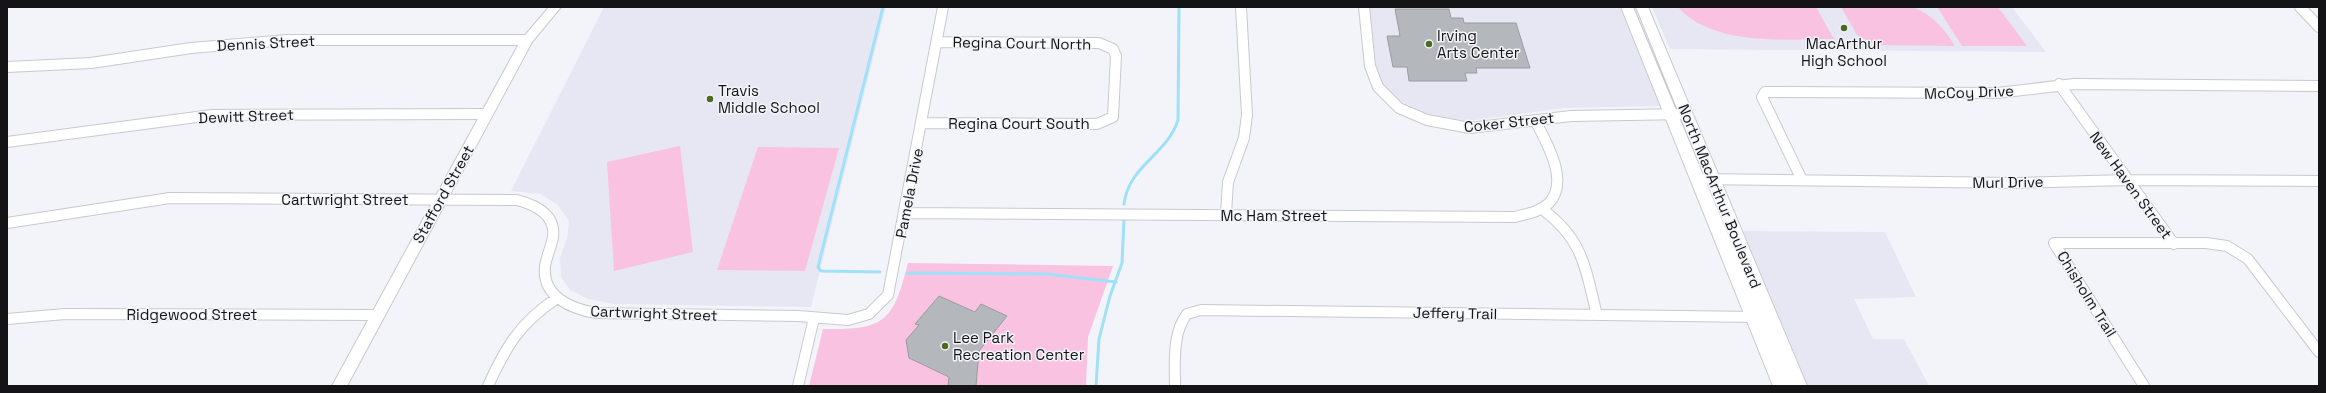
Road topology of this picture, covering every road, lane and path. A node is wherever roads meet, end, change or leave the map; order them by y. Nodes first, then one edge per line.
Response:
1 (555, 7) edge
2 (944, 7) edge
3 (1241, 7) edge
4 (1364, 7) edge
5 (1627, 7) edge
6 (1642, 7) edge
7 (2300, 7) edge
8 (2319, 27) edge
9 (527, 40) junction
10 (937, 42) junction
11 (1115, 66) joint
12 (7, 67) edge
13 (2059, 84) junction
14 (2319, 86) edge
15 (487, 114) junction
16 (1671, 114) junction
17 (1687, 114) junction
18 (1535, 120) junction
19 (922, 123) junction
20 (7, 142) edge
21 (1697, 179) junction
22 (1713, 179) junction
23 (1802, 180) junction
24 (2128, 180) junction
25 (2319, 181) edge
26 (440, 199) junction
27 (1542, 209) junction
28 (905, 213) junction
29 (1226, 214) junction
30 (7, 223) edge
31 (2174, 244) junction
32 (557, 298) junction
33 (377, 315) junction
34 (1597, 315) junction
35 (1762, 317) junction
36 (814, 318) junction
37 (7, 319) edge
38 (2319, 352) edge
39 (339, 386) edge
40 (488, 386) edge
41 (798, 386) edge
42 (1175, 386) edge
43 (1782, 386) edge
44 (1798, 386) edge
45 (2144, 386) edge

1 - 9 street, Stafford Street
2 - 10 street, Pamela Drive
3 - 29 street
4 - 18 street, Coker Street
5 - 16 main road, North MacArthur Boulevard
6 - 17 main road, North MacArthur Boulevard
7 - 8 street
9 - 12 street, Dennis Street
9 - 15 street, Stafford Street
10 - 11 street, Regina Court North
10 - 19 street, Pamela Drive
11 - 19 street, Regina Court South
13 - 14 street, McCoy Drive
13 - 23 street, McCoy Drive
13 - 24 street, New Haven Street
15 - 20 street, Dewitt Street
15 - 26 street, Stafford Street
16 - 17 street, Coker Street
16 - 18 street, Coker Street
16 - 21 main road, North MacArthur Boulevard
17 - 22 main road, North MacArthur Boulevard
18 - 27 street, Mc Ham Street
19 - 28 street, Pamela Drive
21 - 22 street, Murl Drive
21 - 35 main road, North MacArthur Boulevard
22 - 23 street, Murl Drive
22 - 35 main road, North MacArthur Boulevard
23 - 24 street, Murl Drive
24 - 25 street, Murl Drive
24 - 31 street, New Haven Street
26 - 30 street, Cartwright Street
26 - 32 street, Cartwright Street
26 - 33 street, Stafford Street
27 - 29 street, Mc Ham Street
27 - 34 street
28 - 29 street, Mc Ham Street
28 - 36 street, Pamela Drive
31 - 38 street, New Haven Street
31 - 45 street, Chisholm Trail
32 - 36 street, Cartwright Street
32 - 40 street
33 - 37 street, Ridgewood Street
33 - 39 street, Stafford Street
34 - 35 street, Jeffery Trail
34 - 42 street, Jeffery Trail
35 - 43 main road, North MacArthur Boulevard
35 - 44 main road, North MacArthur Boulevard
36 - 41 street

